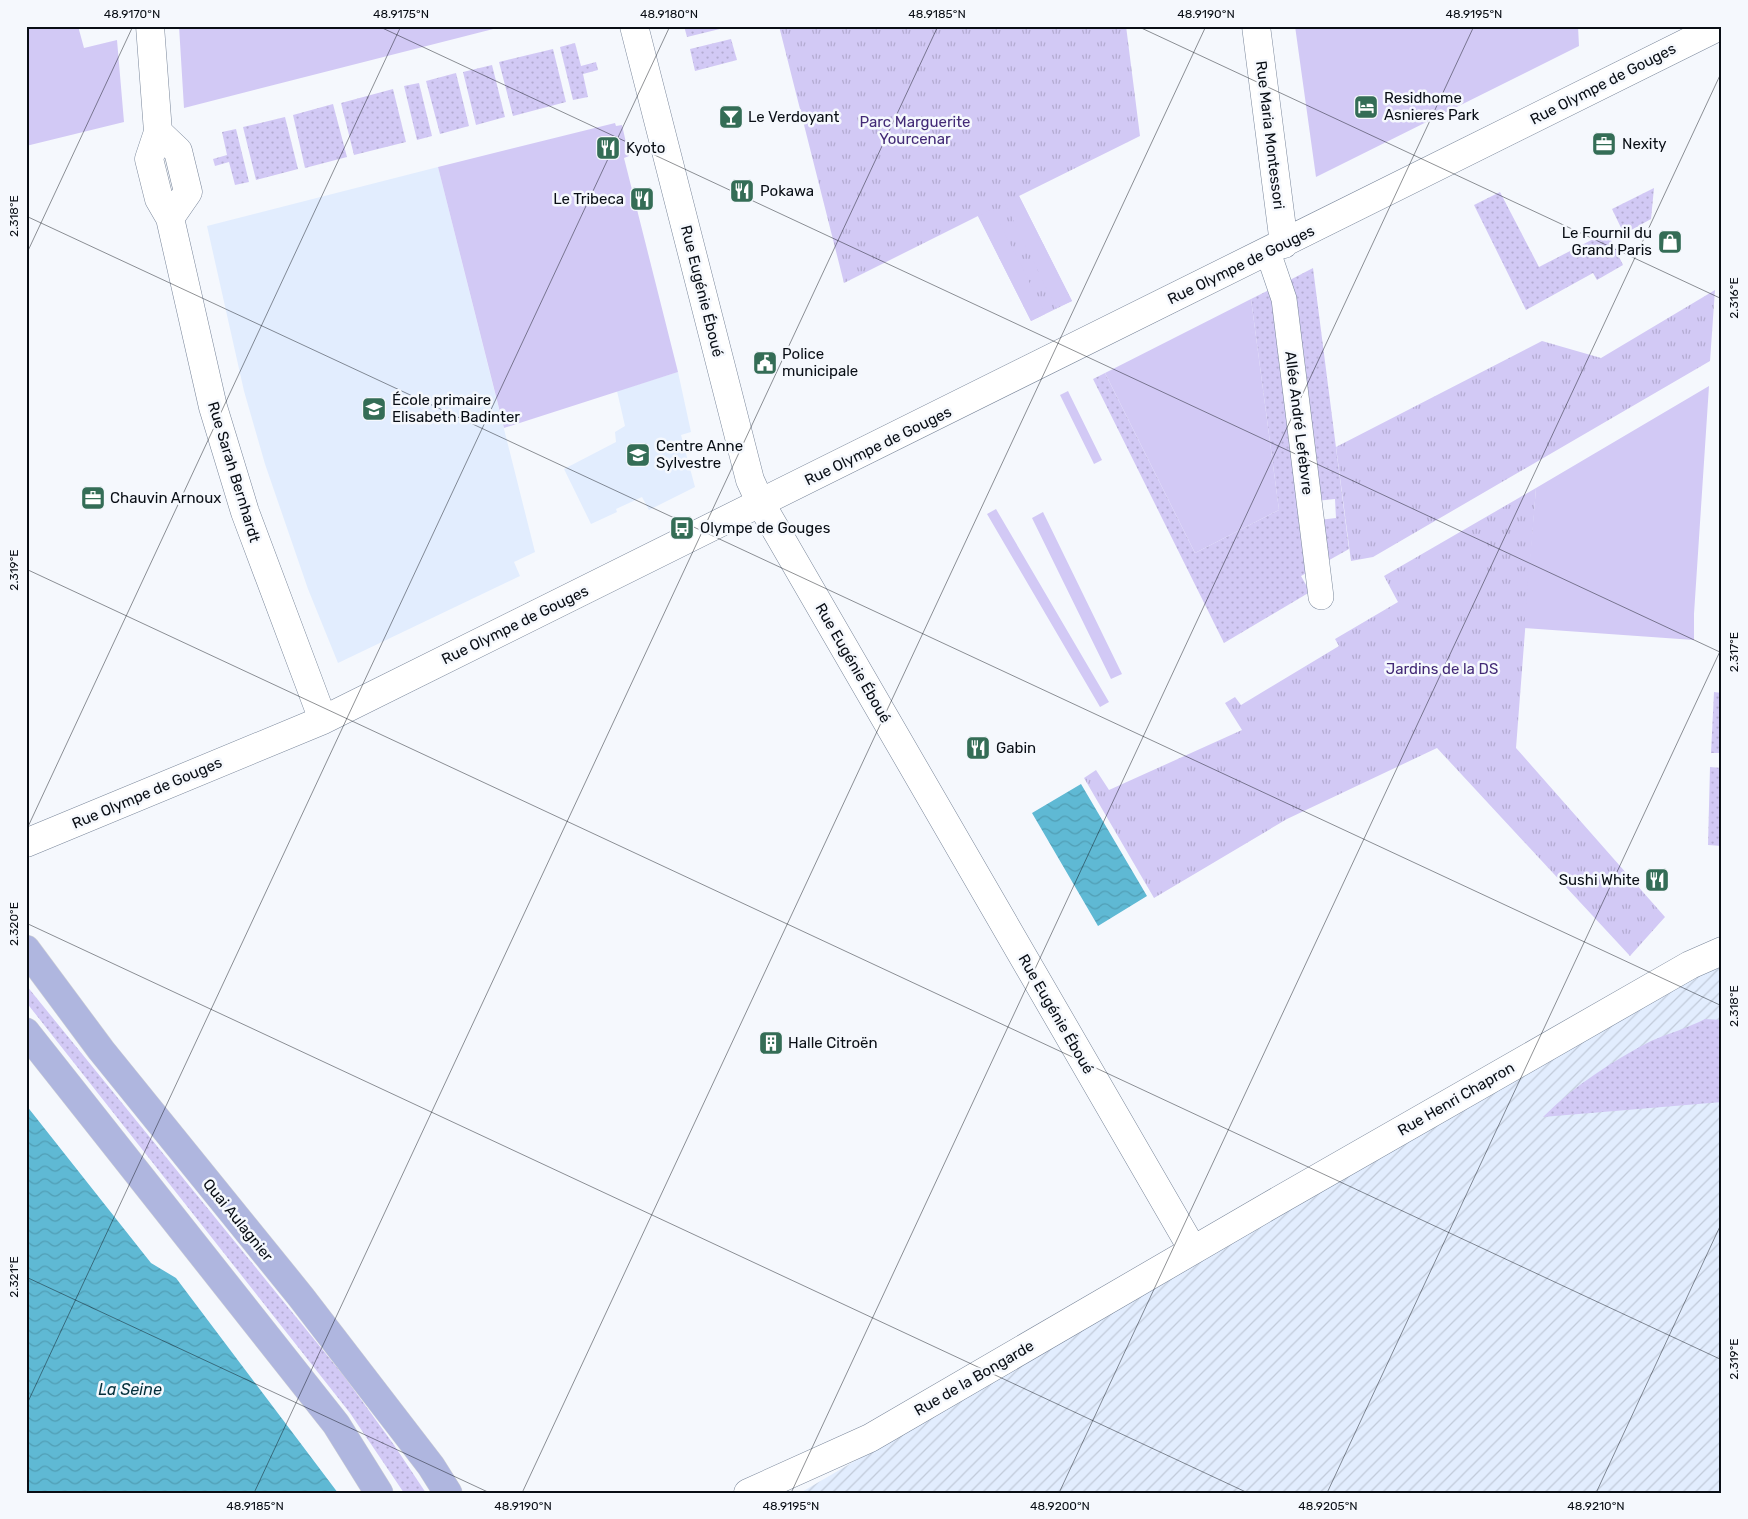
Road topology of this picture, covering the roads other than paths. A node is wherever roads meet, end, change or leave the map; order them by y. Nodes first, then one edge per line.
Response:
1 (150, 26) edge
2 (634, 26) edge
3 (1256, 26) edge
4 (1720, 26) edge
5 (1276, 248) junction
6 (761, 504) junction
7 (1321, 596) dead end
8 (323, 720) junction
9 (26, 843) edge
10 (26, 949) edge
11 (1719, 952) edge
12 (26, 1032) edge
13 (1192, 1250) junction
14 (379, 1493) edge
15 (448, 1493) edge
16 (748, 1493) edge

1 - 8 street, Rue Sarah Bernhardt
2 - 6 street, Rue Eugénie Éboué
3 - 5 street, Rue Maria Montessori
4 - 5 street, Rue Olympe de Gouges
5 - 6 street, Rue Olympe de Gouges
5 - 7 street, Allée André Lefebvre
6 - 8 street, Rue Olympe de Gouges
6 - 13 street, Rue Eugénie Éboué
8 - 9 street, Rue Olympe de Gouges
10 - 15 main road, Quai Aulagnier
11 - 13 street, Rue Henri Chapron
12 - 14 main road
13 - 16 street, Rue de la Bongarde

